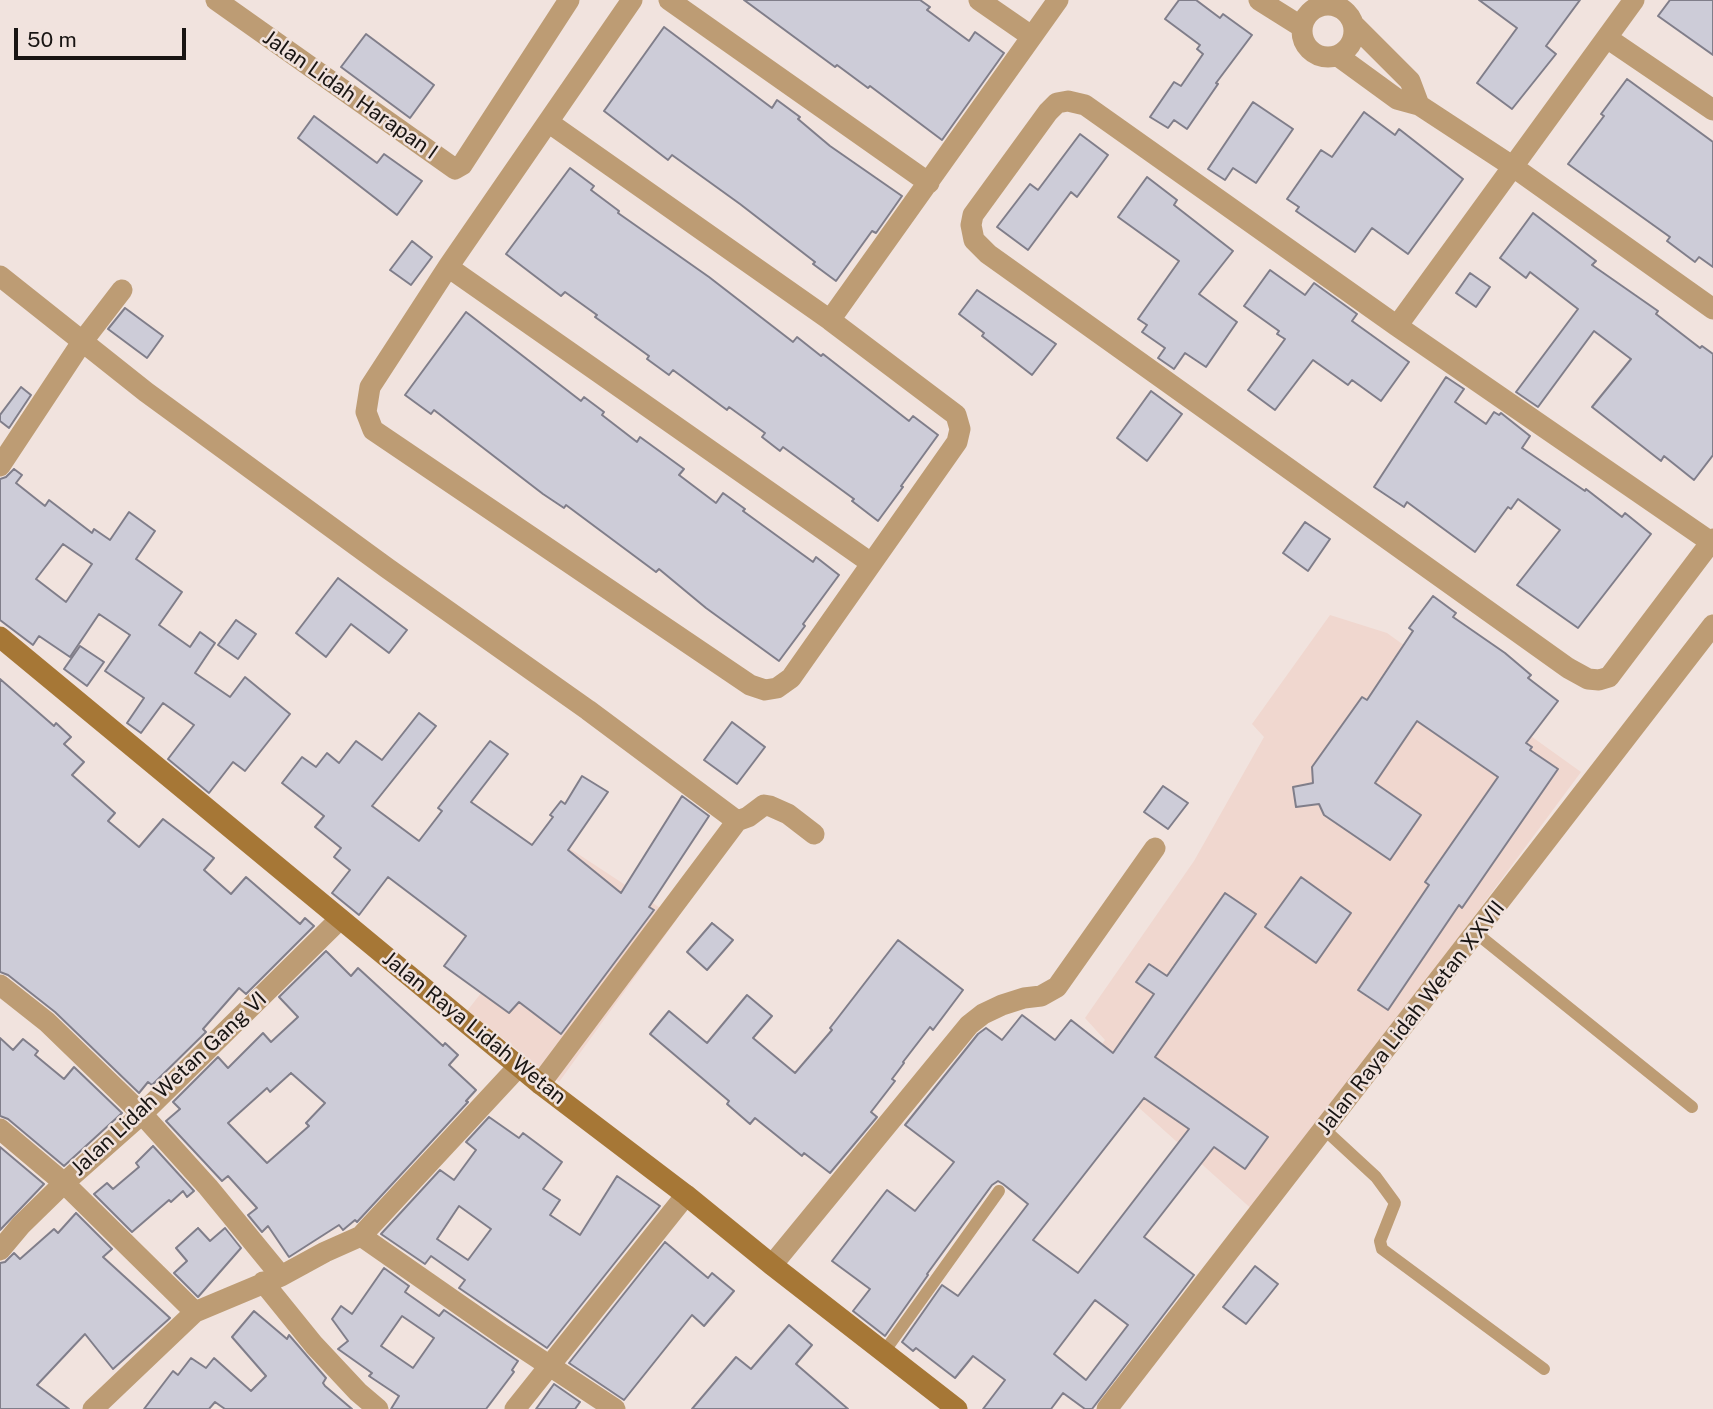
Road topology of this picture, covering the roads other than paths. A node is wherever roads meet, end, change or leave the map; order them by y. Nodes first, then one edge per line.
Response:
1 (216, 0) edge
2 (569, 0) edge
3 (632, 0) edge
4 (669, 0) edge
5 (979, 0) edge
6 (1058, 0) edge
7 (1259, 0) edge
8 (1634, 0) edge
9 (1313, 3) edge
10 (1349, 12) edge
11 (1302, 27) junction
12 (1031, 36) junction
13 (1607, 38) junction
14 (1338, 56) junction
15 (1419, 105) junction
16 (1713, 110) edge
17 (548, 122) junction
18 (1512, 166) junction
19 (929, 183) junction
20 (448, 267) junction
21 (0, 276) edge
22 (122, 290) dead end
23 (1713, 309) edge
24 (830, 320) junction
25 (1397, 326) junction
26 (82, 342) junction
27 (0, 466) edge
28 (1712, 541) edge
29 (871, 563) junction
30 (1713, 625) edge
31 (0, 637) edge
32 (737, 821) junction
33 (814, 834) dead end
34 (1155, 848) dead end
35 (340, 919) junction
36 (1476, 933) junction
37 (0, 985) edge
38 (519, 1066) junction
39 (541, 1084) junction
40 (1692, 1107) dead end
41 (142, 1114) junction
42 (0, 1129) edge
43 (1324, 1129) junction
44 (64, 1183) junction
45 (999, 1191) dead end
46 (686, 1195) junction
47 (361, 1236) junction
48 (0, 1250) edge
49 (772, 1265) junction
50 (272, 1279) junction
51 (195, 1312) junction
52 (884, 1352) junction
53 (551, 1367) junction
54 (1544, 1369) dead end
55 (952, 1407) edge
56 (93, 1409) edge
57 (378, 1409) edge
58 (515, 1409) edge
59 (615, 1409) edge
60 (1107, 1409) edge

1 - 2 street, Jalan Lidah Harapan I
3 - 17 street
4 - 19 street
5 - 12 street
6 - 12 street
7 - 11 street
8 - 13 street
9 - 10 street
9 - 11 street
10 - 14 street
10 - 15 street
11 - 14 street
12 - 19 street
13 - 16 street
13 - 18 street
14 - 15 street
15 - 18 street
17 - 20 street
17 - 24 street
18 - 23 street
18 - 25 street
19 - 24 street
20 - 29 street
20 - 29 street
21 - 26 street
22 - 26 street
24 - 29 street
25 - 28 street
25 - 28 street
26 - 27 street
26 - 32 street
30 - 36 street, Jalan Raya Lidah Wetan XXVII
31 - 35 main road, Jalan Raya Lidah Wetan
32 - 33 street
32 - 39 street
34 - 49 street
35 - 38 main road, Jalan Raya Lidah Wetan
35 - 41 street, Jalan Lidah Wetan Gang VI
36 - 40 lane
36 - 43 street, Jalan Raya Lidah Wetan XXVII
37 - 41 street
38 - 39 main road, Jalan Raya Lidah Wetan
38 - 47 street
39 - 46 main road, Jalan Raya Lidah Wetan
41 - 44 street, Jalan Lidah Wetan Gang VI
41 - 50 street
42 - 44 street
43 - 54 lane
43 - 60 street, Jalan Raya Lidah Wetan XXVII
44 - 48 street, Jalan Lidah Wetan Gang VI
44 - 51 street
45 - 52 lane
46 - 49 main road, Jalan Raya Lidah Wetan
46 - 53 street
47 - 50 street
47 - 53 street
49 - 52 main road, Jalan Raya Lidah Wetan
50 - 51 street
50 - 57 street
51 - 56 street
52 - 55 main road, Jalan Raya Lidah Wetan
53 - 58 street
53 - 59 street

